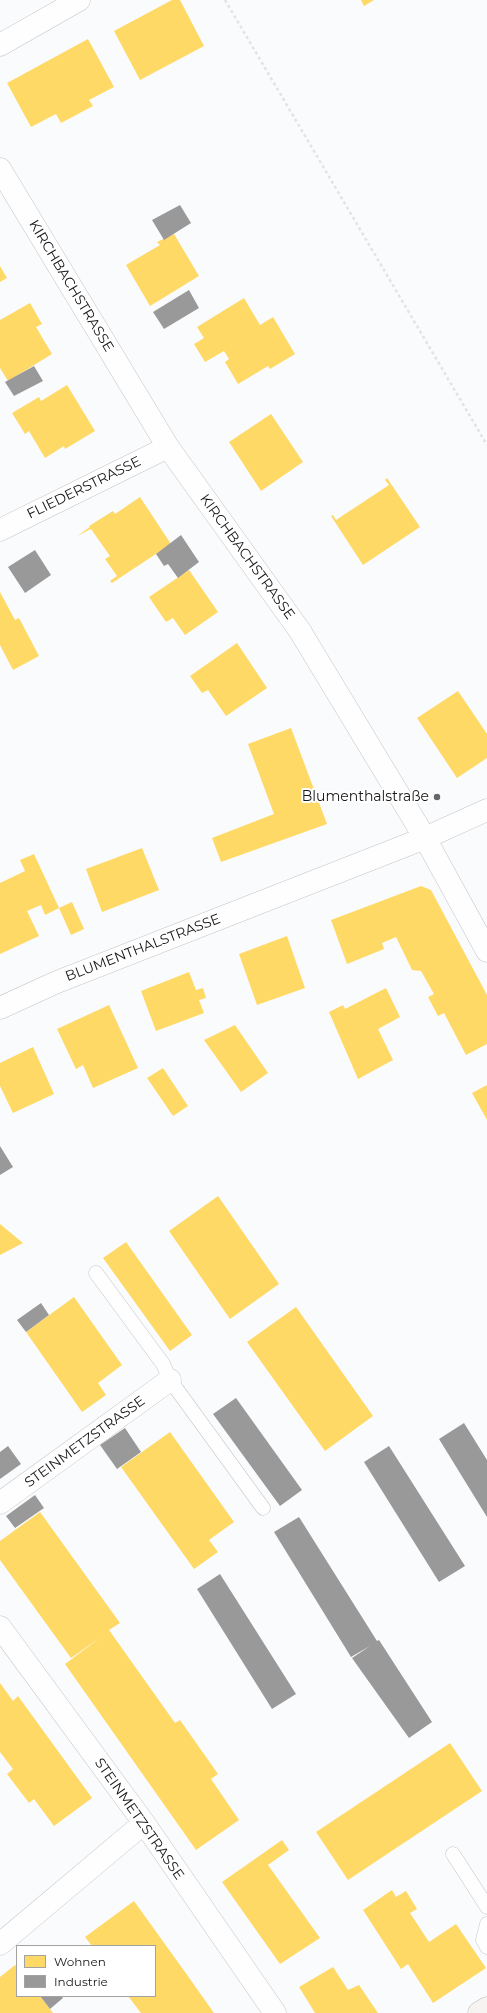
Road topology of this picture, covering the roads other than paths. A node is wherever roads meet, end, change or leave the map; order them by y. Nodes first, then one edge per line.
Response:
1 (79, 0) edge
2 (0, 45) edge
3 (0, 169) edge
4 (168, 447) junction
5 (0, 530) edge
6 (487, 810) edge
7 (425, 838) junction
8 (487, 951) edge
9 (0, 1008) edge
10 (96, 1273) dead end
11 (170, 1380) junction
12 (0, 1504) edge
13 (263, 1508) dead end
14 (0, 1627) edge
15 (144, 1823) junction
16 (453, 1854) dead end
17 (487, 1907) edge
18 (487, 1924) edge
19 (0, 1944) edge
20 (487, 1947) edge
21 (487, 2008) edge
22 (275, 2013) edge
23 (479, 2013) edge

1 - 2 street
3 - 4 street, KIRCHBACHSTRASSE
4 - 5 street, FLIEDERSTRASSE
4 - 7 street, KIRCHBACHSTRASSE
6 - 7 street, BLUMENTHALSTRASSE
7 - 8 street, KIRCHBACHSTRASSE
7 - 9 street, BLUMENTHALSTRASSE
10 - 11 lane
11 - 12 street, STEINMETZSTRASSE
11 - 13 lane
14 - 15 street, STEINMETZSTRASSE
15 - 19 street
15 - 22 street, STEINMETZSTRASSE
16 - 17 lane
18 - 20 lane
21 - 23 main road

